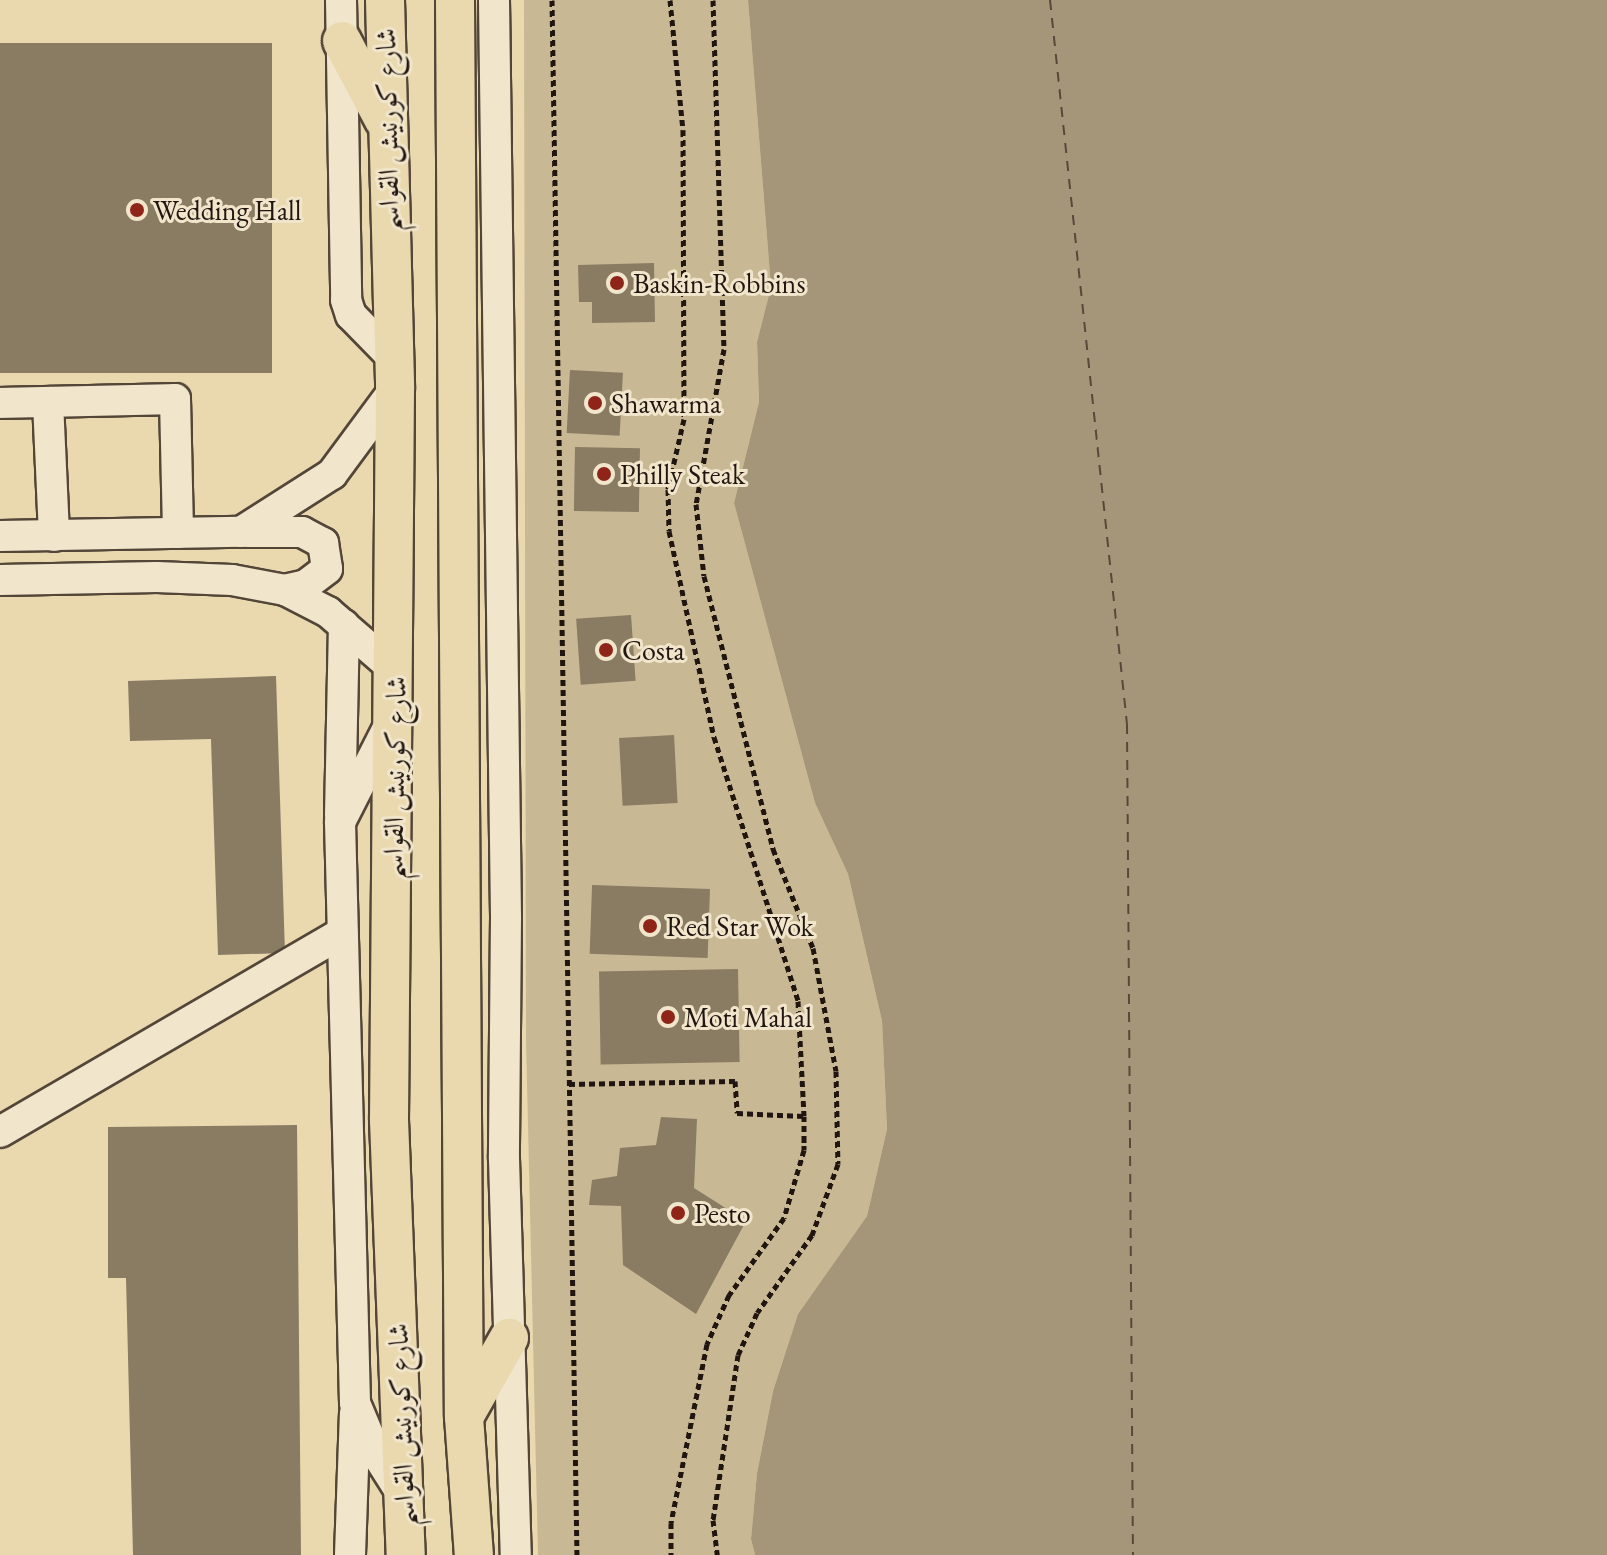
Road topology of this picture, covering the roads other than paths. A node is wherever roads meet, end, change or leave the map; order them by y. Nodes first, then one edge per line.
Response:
1 (341, 0) edge
2 (385, 0) edge
3 (455, 0) edge
4 (494, 0) edge
5 (342, 41) junction
6 (387, 125) junction
7 (395, 374) junction
8 (48, 402) junction
9 (0, 403) edge
10 (241, 532) junction
11 (178, 533) junction
12 (0, 536) edge
13 (54, 536) junction
14 (0, 580) edge
15 (285, 590) junction
16 (344, 625) junction
17 (396, 671) junction
18 (396, 713) junction
19 (340, 822) junction
20 (342, 933) junction
21 (0, 1132) edge
22 (509, 1338) junction
23 (355, 1403) junction
24 (464, 1417) junction
25 (402, 1494) junction
26 (350, 1555) edge
27 (406, 1555) edge
28 (474, 1555) edge
29 (516, 1555) edge

1 - 5 street
2 - 6 main road, شارع كورنيش القواسم
3 - 24 main road
4 - 22 street
5 - 6 main road
5 - 7 street
6 - 7 main road, شارع كورنيش القواسم
7 - 10 street
7 - 17 main road, شارع كورنيش القواسم
8 - 9 street
8 - 11 street
8 - 13 street
10 - 11 street
10 - 15 street
11 - 13 street
12 - 13 street
14 - 15 street
15 - 16 street
16 - 17 street
16 - 19 street
17 - 18 main road, شارع كورنيش القواسم
18 - 19 street
18 - 25 main road, شارع كورنيش القواسم
19 - 20 street
20 - 21 street
20 - 23 street
22 - 24 main road
22 - 29 street
23 - 25 street
23 - 26 street
24 - 28 main road
25 - 27 main road, شارع كورنيش القواسم

